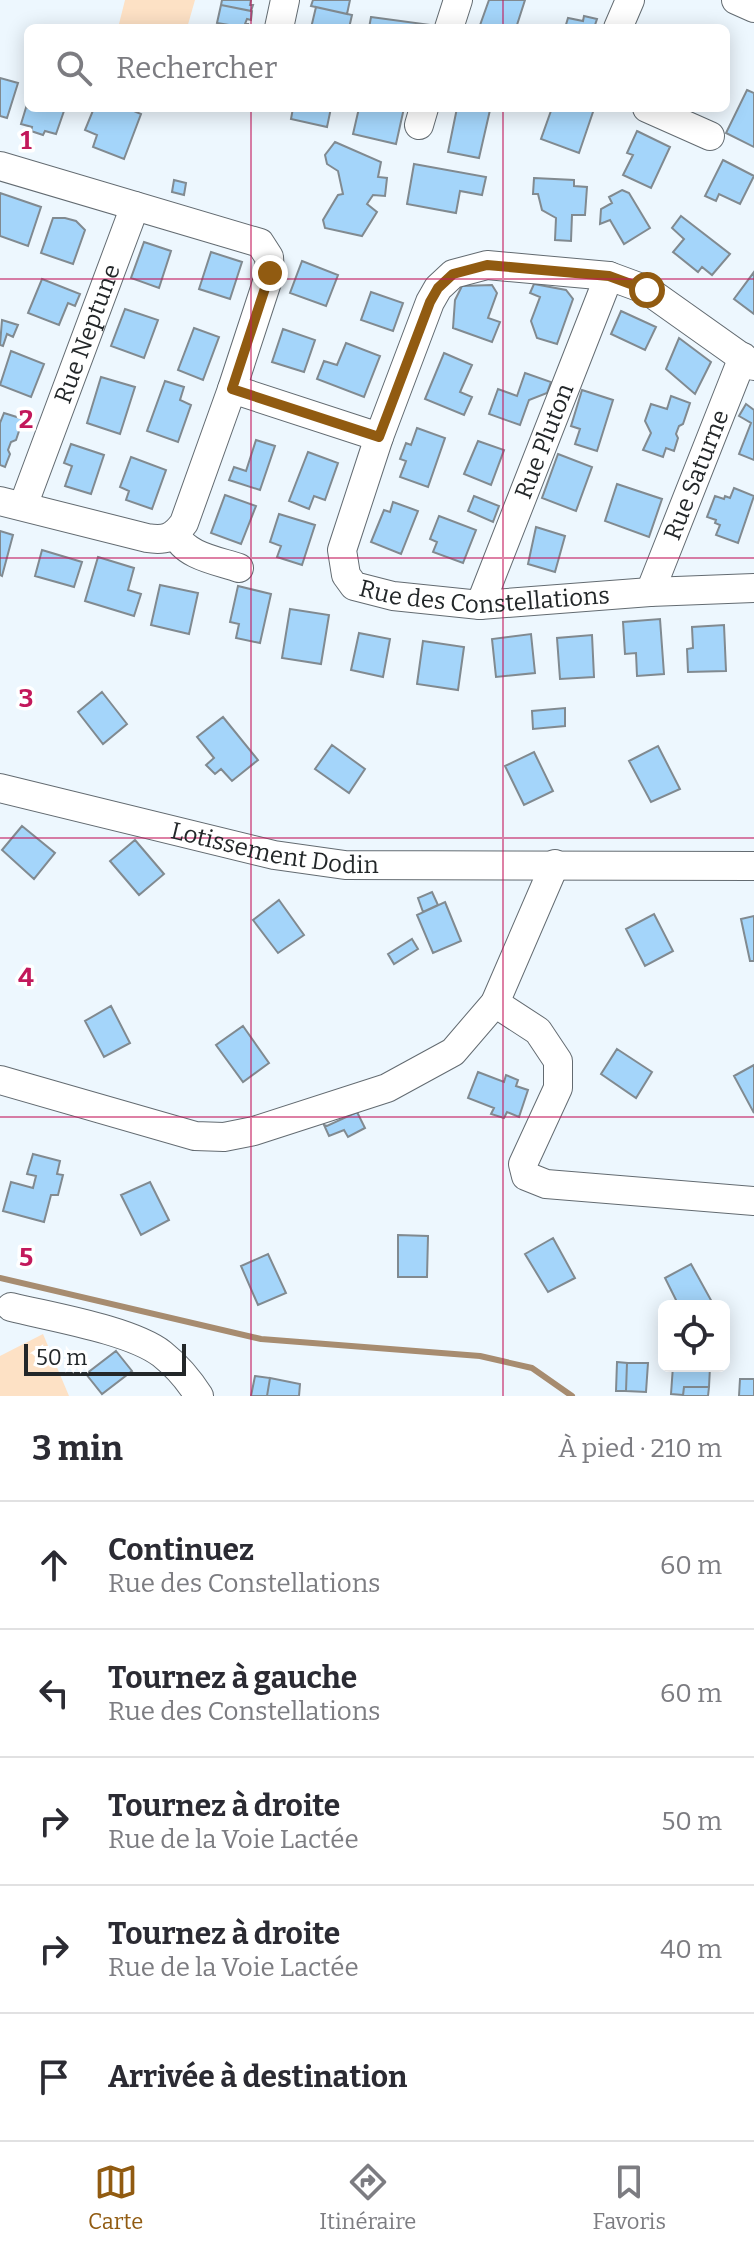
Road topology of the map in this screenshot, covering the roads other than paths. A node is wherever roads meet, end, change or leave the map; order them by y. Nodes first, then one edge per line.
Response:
1 (285, 0) edge
2 (458, 0) edge
3 (630, 0) edge
4 (736, 0) edge
5 (754, 8) edge
6 (280, 24) edge
7 (450, 24) edge
8 (619, 24) edge
9 (656, 112) edge
10 (710, 136) dead end
11 (0, 166) edge
12 (135, 206) junction
13 (609, 276) junction
14 (748, 362) edge
15 (232, 389) junction
16 (379, 437) junction
17 (11, 504) edge
18 (176, 534) junction
19 (239, 568) dead end
20 (754, 588) edge
21 (650, 592) junction
22 (480, 605) junction
23 (0, 788) edge
24 (555, 864) junction
25 (754, 866) edge
26 (495, 1003) junction
27 (0, 1080) edge
28 (754, 1201) edge
29 (11, 1307) dead end
30 (199, 1396) edge

1 - 6 street
2 - 7 street
3 - 8 street
4 - 5 street
9 - 10 street
11 - 12 street
12 - 15 street
12 - 17 street, Rue Neptune
13 - 14 street, Rue des Constellations
13 - 16 street, Rue des Constellations
13 - 22 street, Rue Pluton
14 - 21 street, Rue Saturne
15 - 16 street
15 - 18 street
16 - 22 street, Rue des Constellations
17 - 18 street
18 - 19 street
20 - 21 street, Rue des Constellations
21 - 22 street, Rue des Constellations
23 - 24 street, Lotissement Dodin
24 - 25 street, Lotissement Dodin
24 - 26 street
26 - 27 street
26 - 28 street
29 - 30 street

